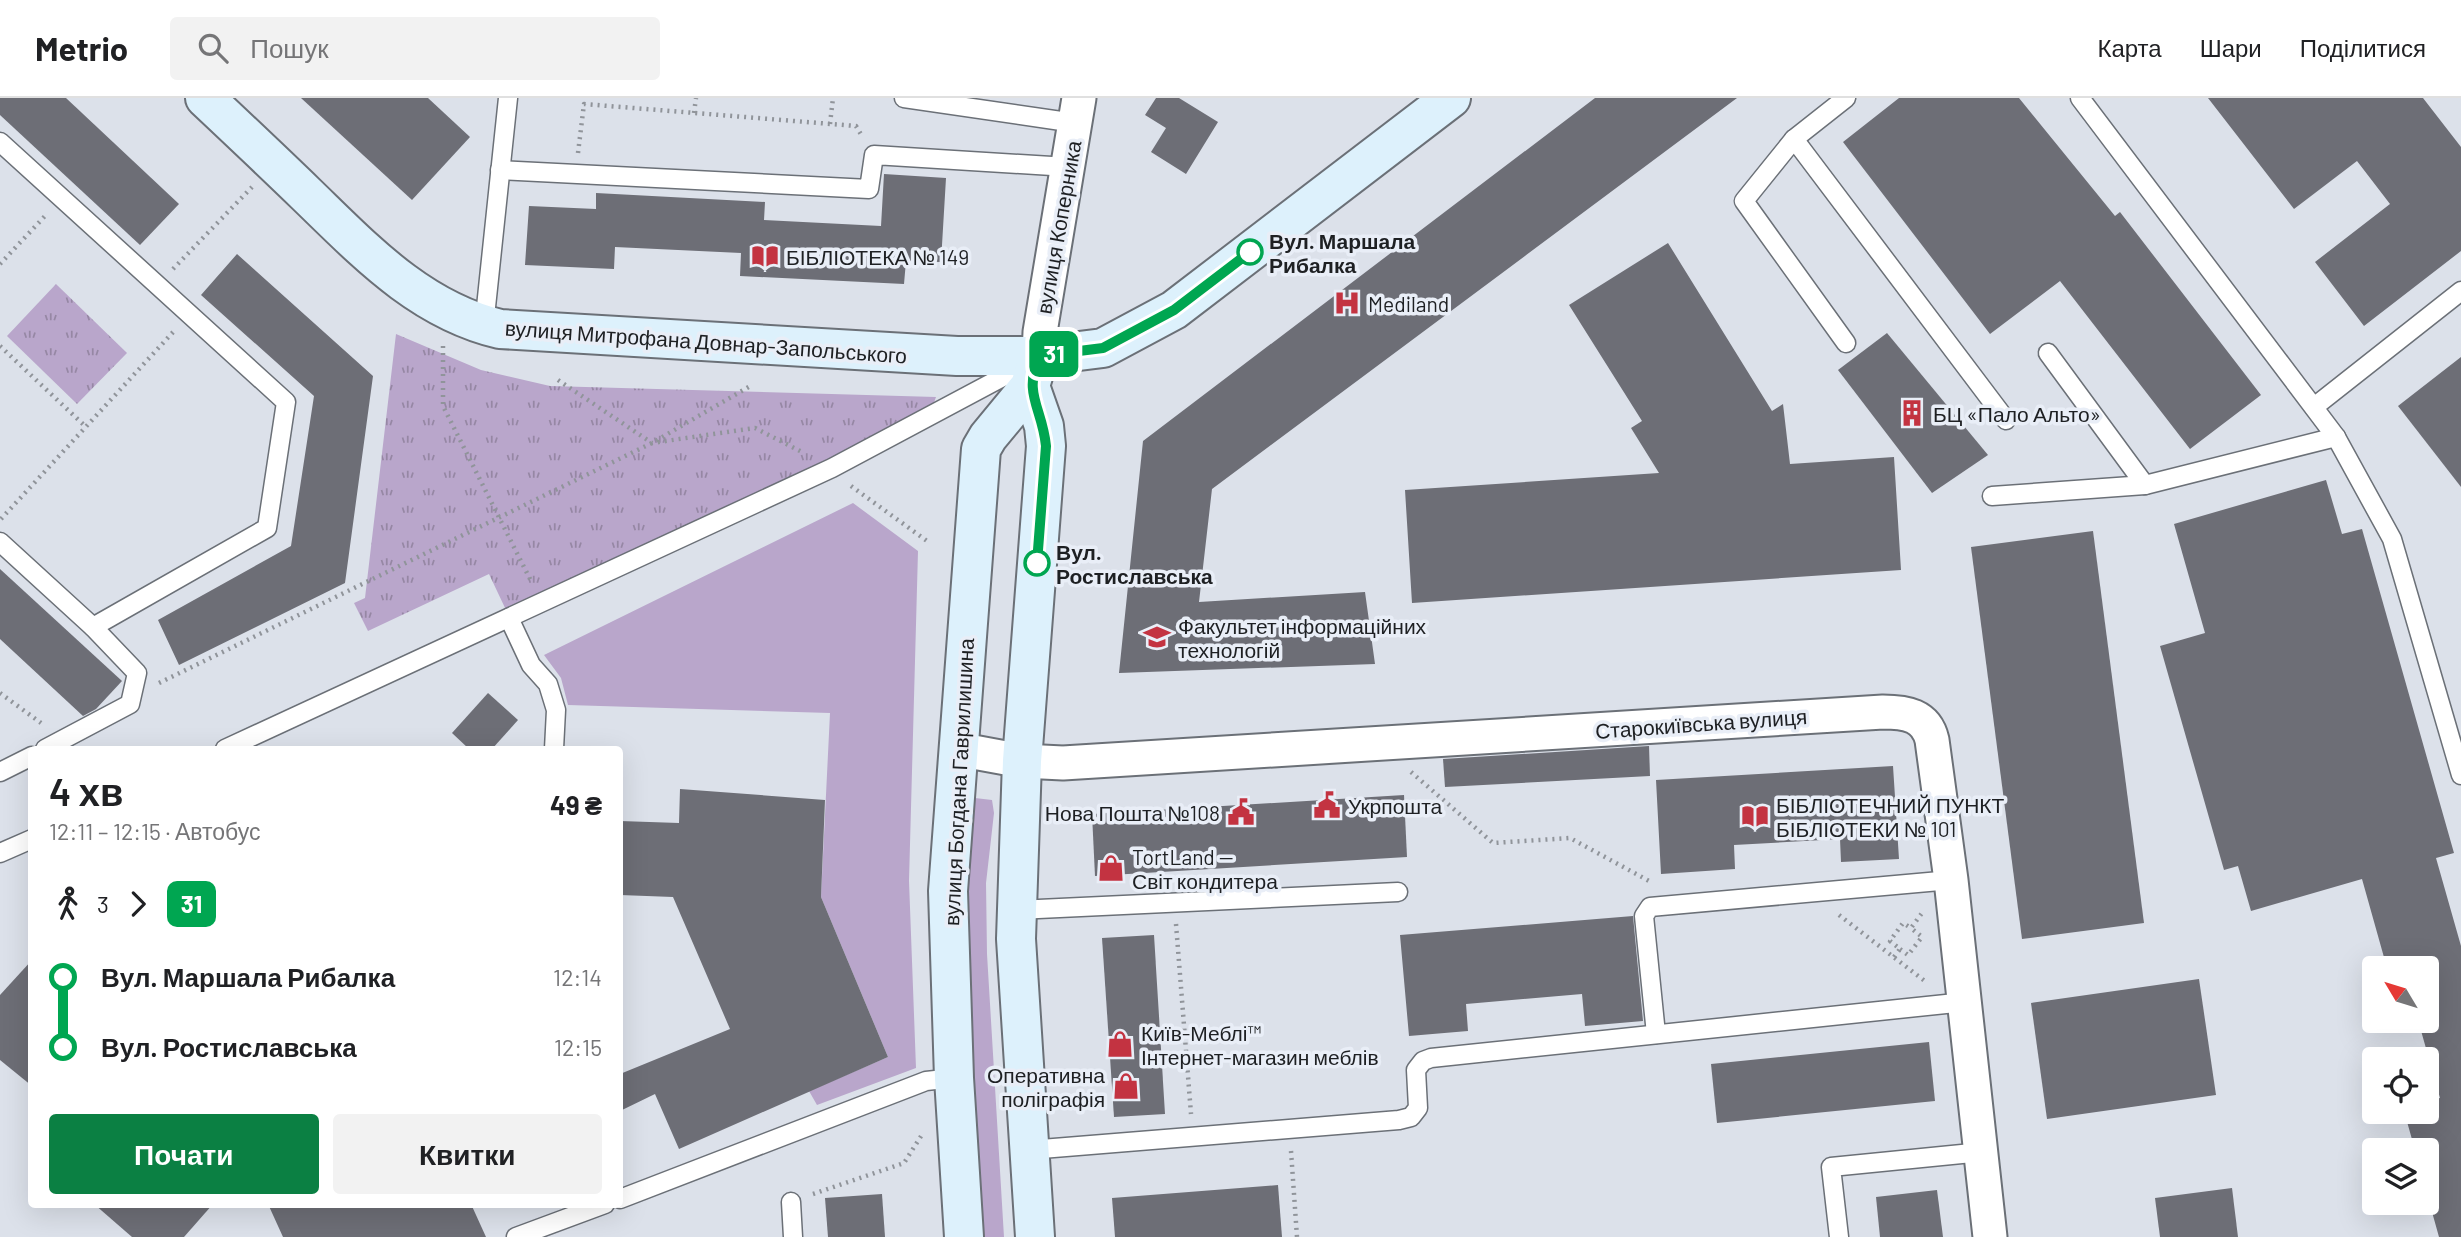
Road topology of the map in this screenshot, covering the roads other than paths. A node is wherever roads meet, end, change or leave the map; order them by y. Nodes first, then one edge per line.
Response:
1 (205, 98) edge
2 (508, 98) edge
3 (904, 98) edge
4 (1451, 98) edge
5 (1846, 98) edge
6 (2080, 98) edge
7 (1077, 110) edge
8 (1794, 139) junction
9 (0, 142) edge
10 (1068, 167) junction
11 (500, 170) junction
12 (2461, 291) edge
13 (484, 326) junction
14 (1846, 343) dead end
15 (2048, 353) dead end
16 (1035, 371) junction
17 (2314, 407) junction
18 (2006, 420) dead end
19 (2336, 437) junction
20 (2144, 485) junction
21 (1992, 496) dead end
22 (0, 542) edge
23 (509, 618) junction
24 (93, 627) junction
25 (2455, 729) edge
26 (51, 746) edge
27 (232, 746) edge
28 (554, 746) edge
29 (957, 749) junction
30 (28, 758) edge
31 (1022, 761) junction
32 (0, 772) edge
33 (2461, 775) edge
34 (28, 841) edge
35 (0, 853) edge
36 (1948, 881) junction
37 (1398, 892) dead end
38 (1017, 909) junction
39 (1959, 1002) junction
40 (1656, 1034) junction
41 (954, 1078) junction
42 (1029, 1150) junction
43 (1982, 1152) junction
44 (623, 1198) edge
45 (791, 1202) road end
46 (595, 1208) edge
47 (516, 1237) edge
48 (793, 1237) edge
49 (964, 1237) edge
50 (1035, 1237) edge
51 (1839, 1237) edge
52 (1990, 1237) edge

1 - 13 street, вулиця Митрофана Довнар-Запольського
2 - 11 lane
3 - 7 lane
4 - 16 street, вулиця Митрофана Довнар-Запольського
5 - 8 lane
6 - 17 lane
7 - 10 street, вулиця Коперника
8 - 14 lane
8 - 18 lane
9 - 24 lane
10 - 11 lane
10 - 16 street, вулиця Коперника
11 - 13 lane
12 - 17 lane
13 - 16 street, вулиця Митрофана Довнар-Запольського
15 - 20 lane
16 - 23 lane
16 - 29 street, вулиця Богдана Гаврилишина
16 - 31 street
17 - 19 lane
19 - 20 lane
19 - 25 lane
20 - 21 lane
22 - 24 lane
23 - 27 lane
23 - 28 lane
24 - 26 lane
25 - 33 lane
29 - 31 street, Старокиївська вулиця
29 - 41 street, вулиця Богдана Гаврилишина
30 - 32 lane
31 - 36 street, Старокиївська вулиця
31 - 38 street
34 - 35 lane
36 - 39 street, Старокиївська вулиця
36 - 40 lane
37 - 38 lane
38 - 42 street
39 - 40 lane
39 - 43 street, Старокиївська вулиця
40 - 42 lane
41 - 44 lane
41 - 49 street, вулиця Богдана Гаврилишина
42 - 50 street
43 - 51 lane
43 - 52 street, Старокиївська вулиця
45 - 48 lane
46 - 47 lane

